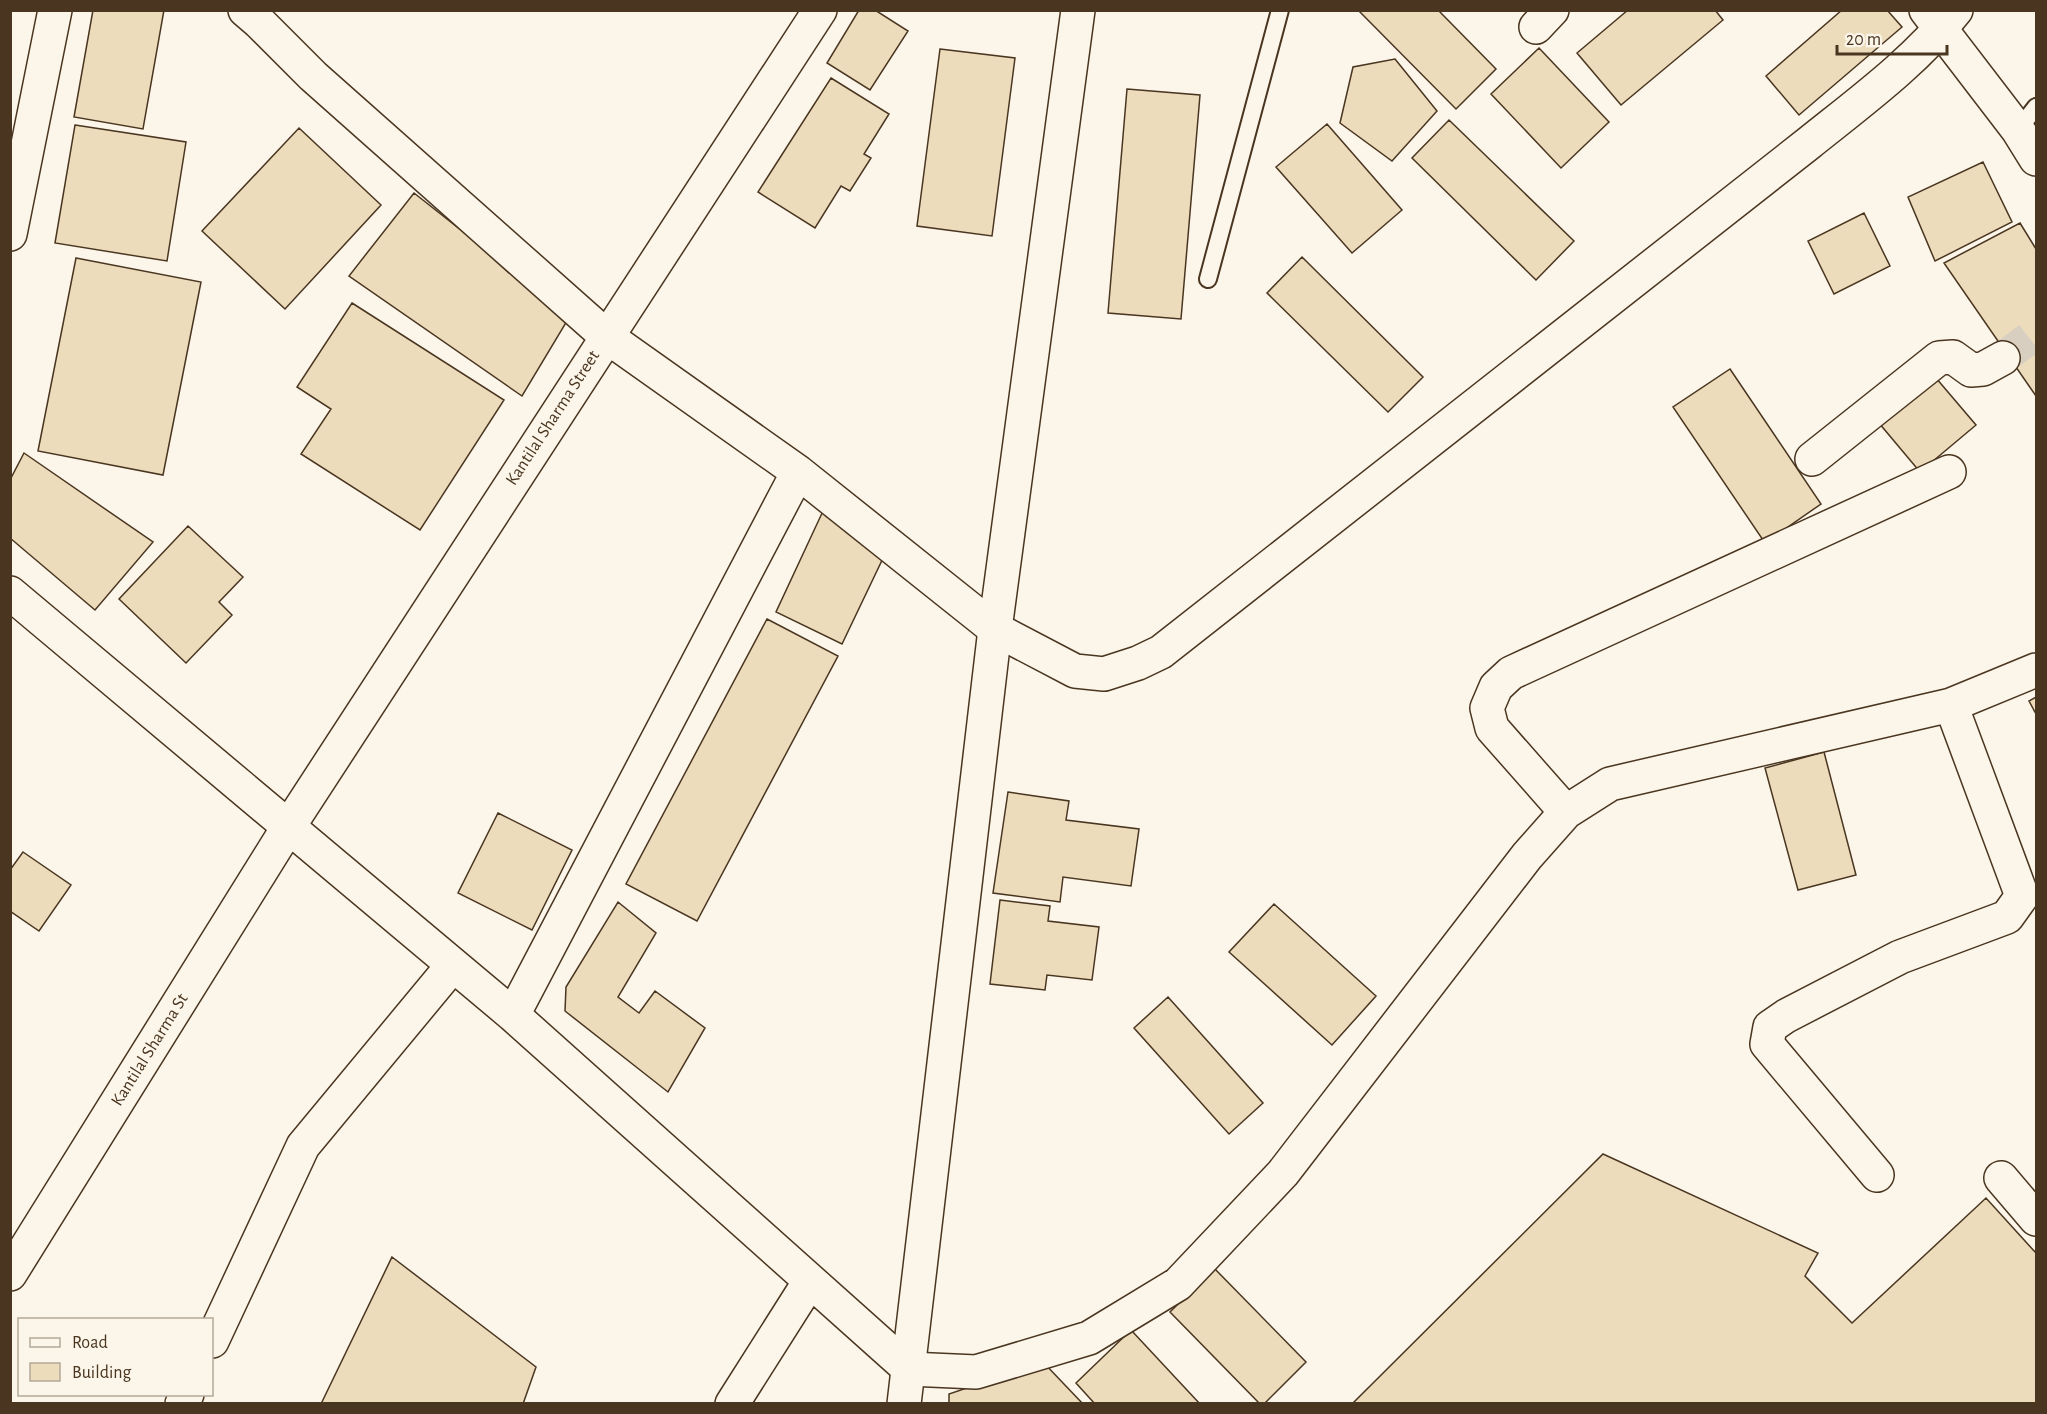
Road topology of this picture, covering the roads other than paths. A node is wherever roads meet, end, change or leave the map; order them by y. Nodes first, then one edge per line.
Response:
1 (55, 10) edge
2 (244, 10) edge
3 (820, 10) edge
4 (1078, 10) edge
5 (1280, 10) edge
6 (1941, 16) edge
7 (2027, 118) edge
8 (2037, 159) edge
9 (10, 234) edge
10 (1208, 279) dead end
11 (606, 336) junction
12 (2003, 358) tunnel mouth
13 (1812, 459) dead end
14 (798, 472) junction
15 (1949, 472) dead end
16 (10, 593) edge
17 (995, 630) junction
18 (2037, 670) edge
19 (1951, 705) junction
20 (1566, 812) junction
21 (289, 826) junction
22 (453, 965) junction
23 (513, 1015) junction
24 (1877, 1175) dead end
25 (2001, 1178) dead end
26 (2037, 1219) edge
27 (10, 1274) edge
28 (810, 1281) junction
29 (213, 1339) edge
30 (909, 1369) junction
31 (732, 1404) edge
32 (904, 1404) edge

1 - 9 street
2 - 11 street
3 - 11 street, Kantilal Sharma Street
4 - 17 street
5 - 10 lane
6 - 7 street
6 - 17 street
7 - 8 street
11 - 14 street
11 - 21 street, Kantilal Sharma Street
12 - 13 street
14 - 17 street
14 - 23 street
15 - 20 street
16 - 21 street
17 - 30 street
18 - 19 street
19 - 20 street
19 - 24 street
20 - 30 street
21 - 22 street
21 - 27 street, Kantilal Sharma St
22 - 23 street
22 - 29 street
23 - 28 street
25 - 26 street
28 - 30 street
28 - 31 street
30 - 32 street

